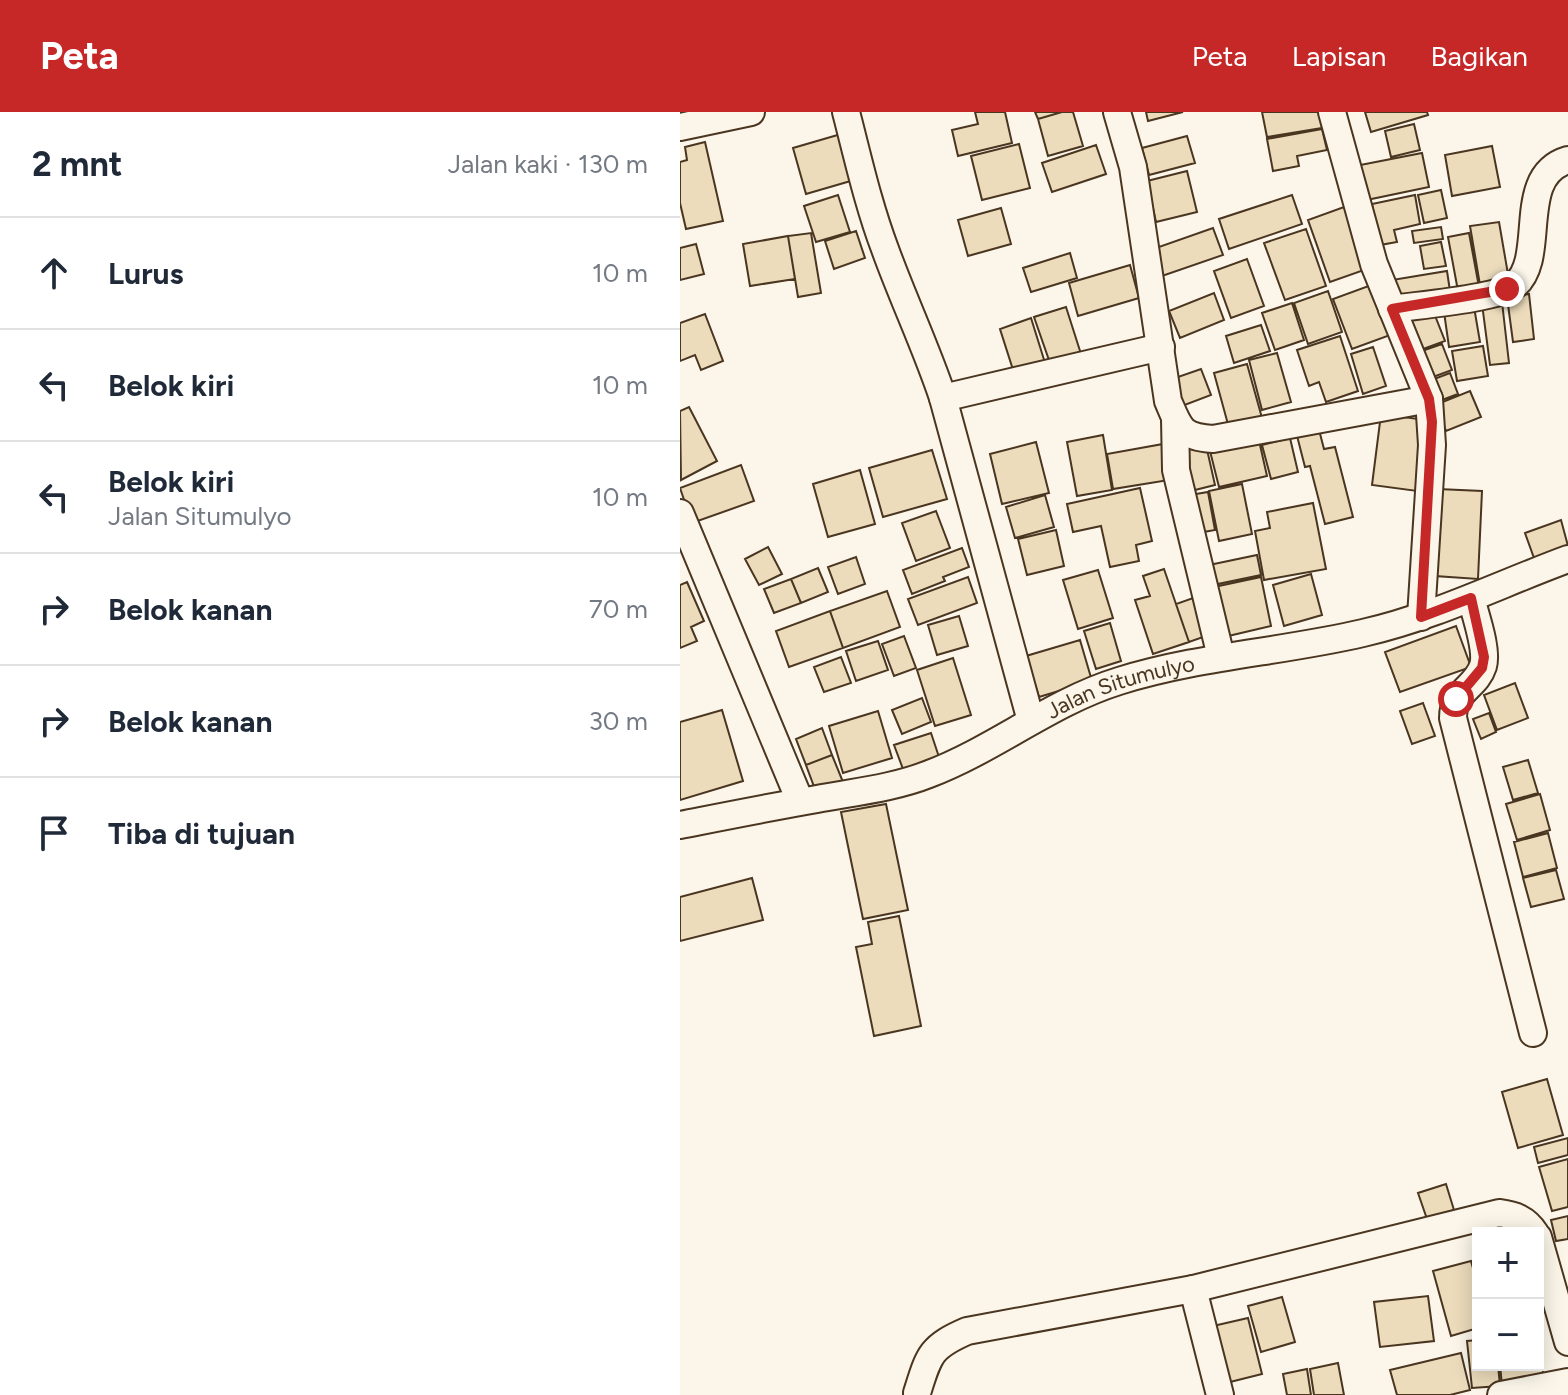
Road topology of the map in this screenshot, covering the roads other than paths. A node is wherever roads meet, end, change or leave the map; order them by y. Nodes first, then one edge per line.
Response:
1 (751, 112) edge
2 (846, 112) edge
3 (1117, 112) edge
4 (1332, 112) edge
5 (680, 127) edge
6 (1568, 160) edge
7 (1392, 309) junction
8 (1161, 347) junction
9 (943, 398) junction
10 (1429, 399) junction
11 (1175, 419) junction
12 (680, 513) edge
13 (1568, 559) edge
14 (1471, 598) junction
15 (1421, 617) junction
16 (1221, 657) junction
17 (1031, 721) junction
18 (800, 801) junction
19 (680, 825) edge
20 (1533, 1033) dead end
21 (1531, 1227) edge
22 (1544, 1259) edge
23 (1193, 1289) junction
24 (1568, 1342) edge
25 (1568, 1382) edge
26 (916, 1394) edge
27 (1220, 1395) edge
28 (1501, 1395) edge

1 - 5 street
2 - 9 street
3 - 8 street
4 - 7 street
6 - 7 street
7 - 10 street
8 - 9 street
8 - 11 street
9 - 17 street
10 - 11 street
10 - 15 street
11 - 16 street
12 - 18 street
13 - 14 street, Jalan Situmulyo
14 - 15 street, Jalan Situmulyo
14 - 20 street
15 - 16 street, Jalan Situmulyo
16 - 17 street, Jalan Situmulyo
17 - 18 street, Jalan Situmulyo
18 - 19 street, Jalan Situmulyo
21 - 23 street
22 - 24 street
23 - 26 street
23 - 27 street
25 - 28 street

